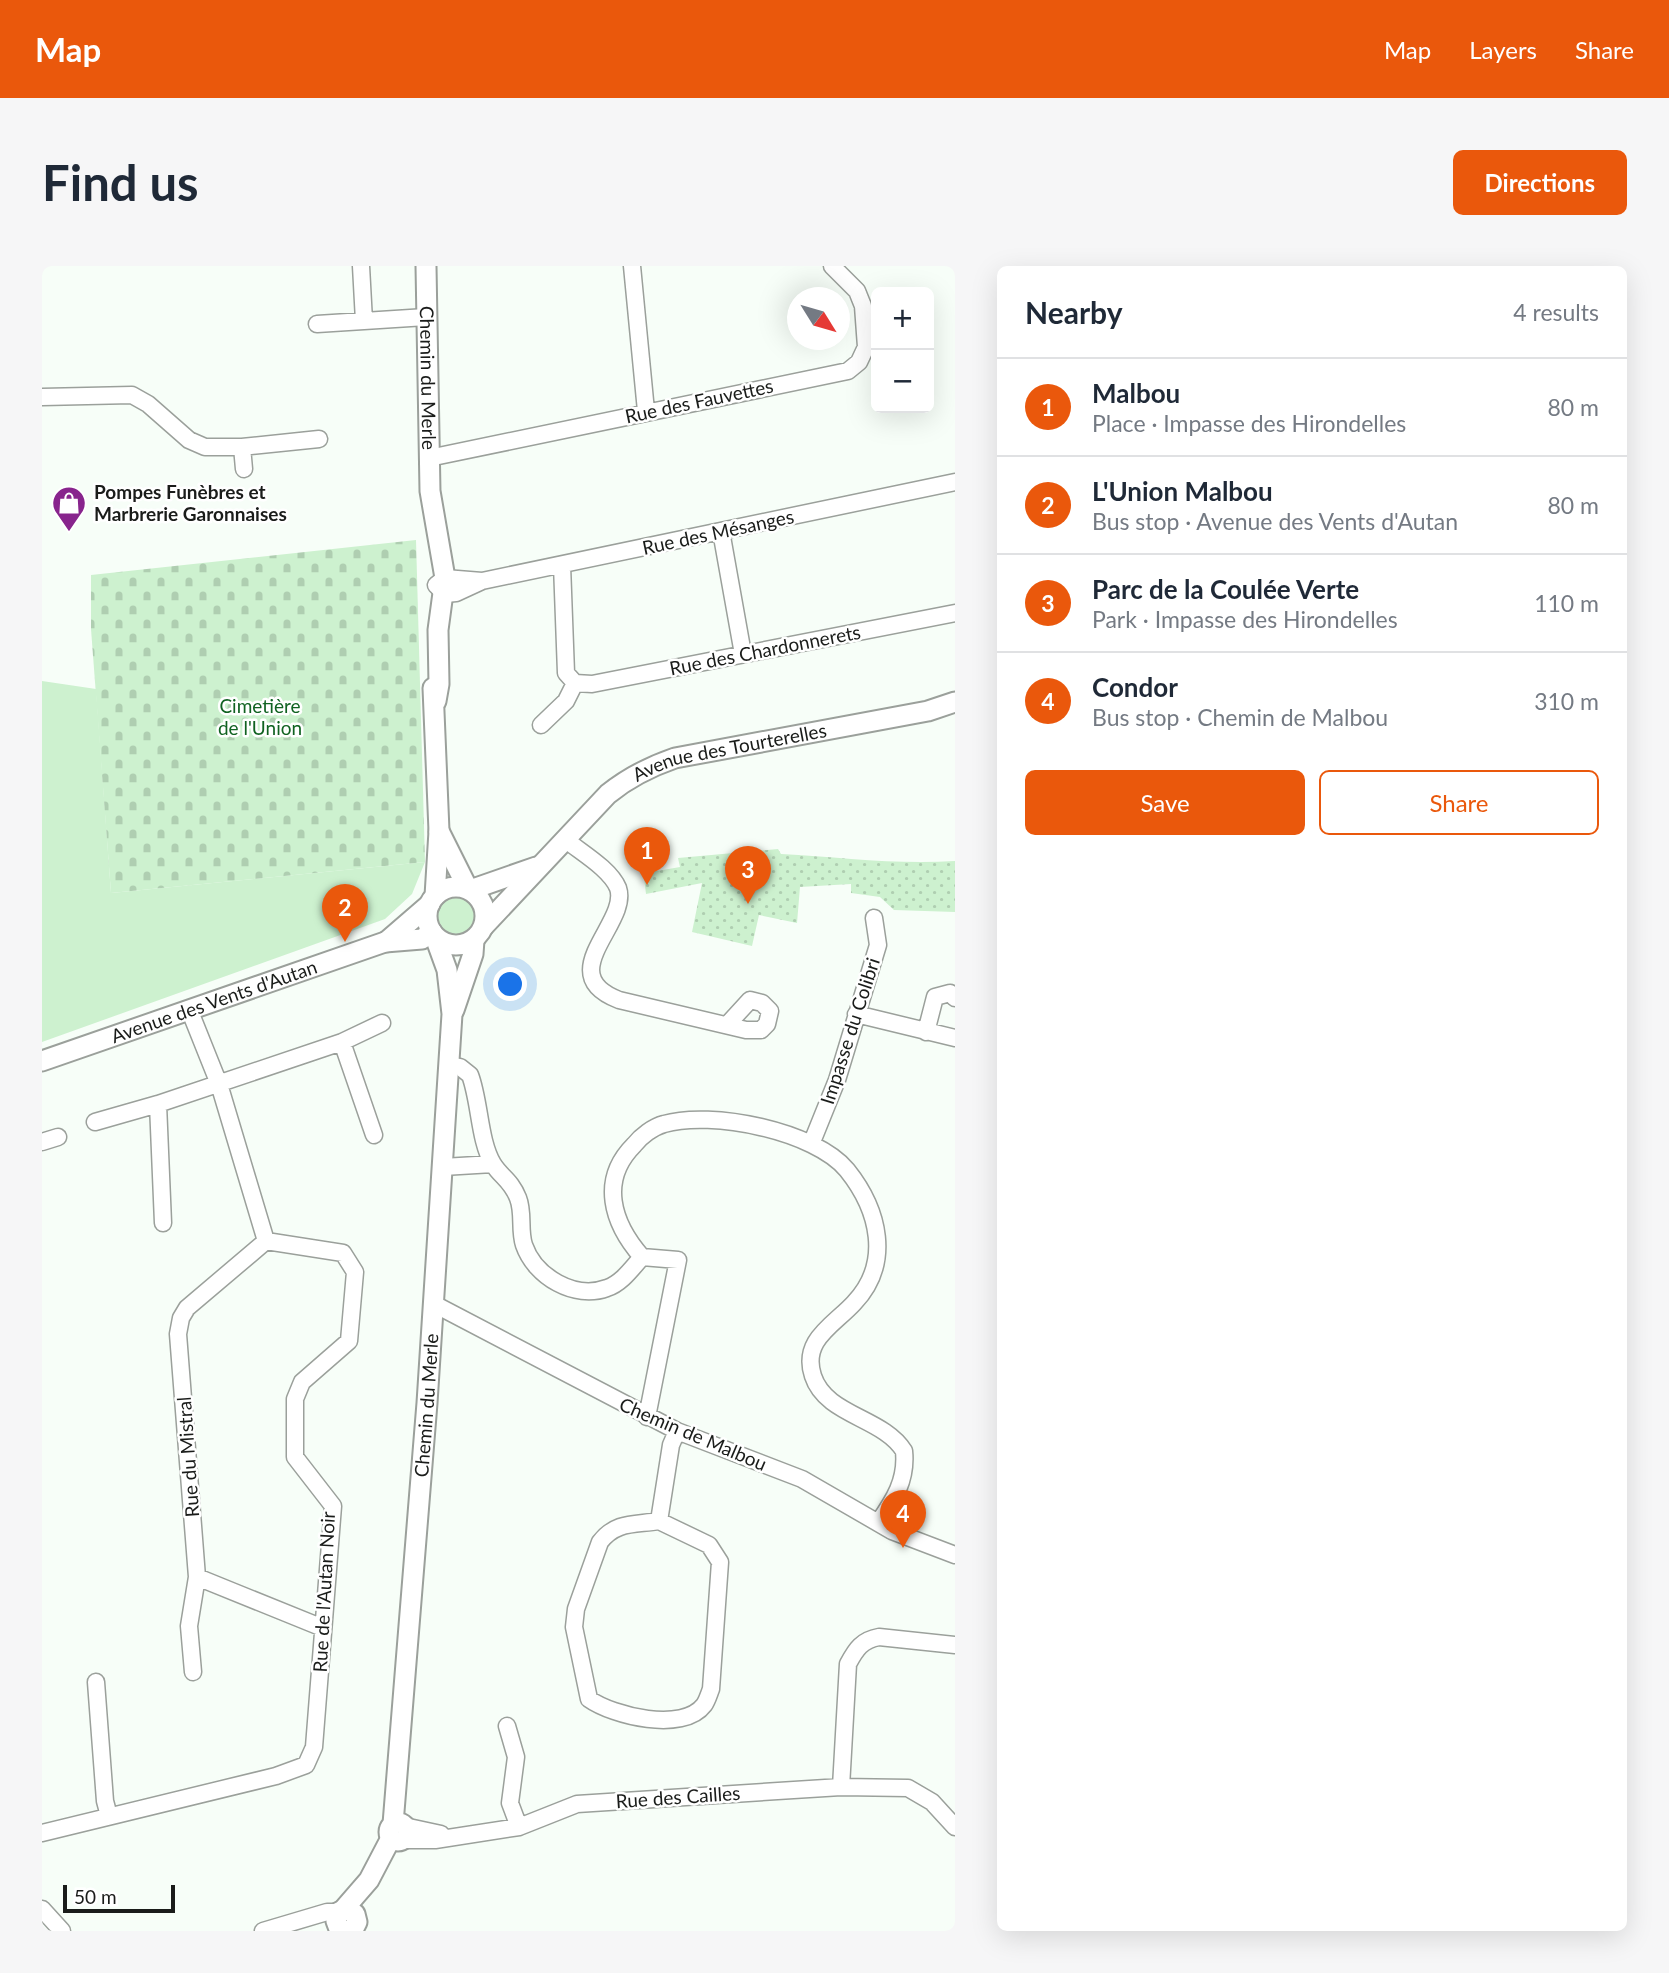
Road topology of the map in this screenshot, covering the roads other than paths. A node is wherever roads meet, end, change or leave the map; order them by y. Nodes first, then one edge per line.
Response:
1 (361, 266) edge
2 (426, 266) edge
3 (632, 266) edge
4 (832, 266) edge
5 (426, 317) junction
6 (364, 321) junction
7 (317, 324) dead end
8 (42, 397) edge
9 (646, 411) junction
10 (319, 439) dead end
11 (242, 447) junction
12 (429, 458) junction
13 (244, 469) dead end
14 (955, 482) edge
15 (721, 531) junction
16 (562, 565) junction
17 (442, 586) junction
18 (955, 613) edge
19 (743, 654) junction
20 (575, 683) junction
21 (955, 702) edge
22 (541, 724) dead end
23 (439, 831) junction
24 (566, 840) junction
25 (537, 867) junction
26 (469, 890) junction
27 (432, 900) junction
28 (874, 918) dead end
29 (479, 933) junction
30 (434, 935) junction
31 (385, 942) junction
32 (955, 998) edge
33 (189, 1009) junction
34 (452, 1014) junction
35 (856, 1014) junction
36 (382, 1023) dead end
37 (727, 1026) dead end
38 (926, 1032) junction
39 (955, 1038) edge
40 (342, 1042) junction
41 (42, 1061) edge
42 (449, 1065) junction
43 (219, 1084) junction
44 (158, 1104) junction
45 (95, 1122) dead end
46 (374, 1135) dead end
47 (811, 1142) junction
48 (493, 1164) junction
49 (443, 1167) junction
50 (163, 1223) dead end
51 (266, 1241) junction
52 (642, 1256) junction
53 (434, 1304) junction
54 (648, 1417) junction
55 (677, 1431) junction
56 (659, 1521) junction
57 (878, 1523) junction
58 (955, 1555) edge
59 (197, 1577) junction
60 (323, 1628) junction
61 (955, 1646) edge
62 (193, 1672) dead end
63 (96, 1682) dead end
64 (507, 1726) dead end
65 (841, 1787) junction
66 (109, 1816) junction
67 (520, 1826) junction
68 (955, 1827) edge
69 (398, 1832) junction
70 (42, 1833) edge
71 (42, 1909) edge
72 (345, 1925) edge
73 (62, 1931) edge
74 (263, 1931) edge

1 - 6 street
2 - 5 street, Chemin du Merle
3 - 9 street
4 - 9 street, Rue des Fauvettes
5 - 6 street
5 - 12 street, Chemin du Merle
6 - 7 street
8 - 11 street
9 - 12 street, Rue des Fauvettes
10 - 11 street
11 - 13 street
12 - 17 street, Chemin du Merle
14 - 15 street, Rue des Mésanges
15 - 16 street, Rue des Mésanges
15 - 19 street
16 - 17 street, Rue des Mésanges
16 - 20 street
17 - 23 street, Chemin du Merle
18 - 19 street, Rue des Chardonnerets
19 - 20 street, Rue des Chardonnerets
20 - 22 street
21 - 24 street, Avenue des Tourterelles
23 - 26 street, Chemin du Merle
23 - 27 street, Chemin du Merle
24 - 25 street, Avenue des Tourterelles
24 - 37 street
25 - 26 street, Avenue des Tourterelles
25 - 29 street, Avenue des Tourterelles
26 - 27 street
26 - 29 street
27 - 30 street
27 - 31 street, Avenue des Vents d'Autan
28 - 35 street, Impasse du Colibri
29 - 30 street
29 - 34 street, Chemin du Merle
30 - 31 street, Avenue des Vents d'Autan
30 - 34 street, Chemin du Merle
31 - 33 street, Avenue des Vents d'Autan
32 - 38 street
33 - 41 street, Avenue des Vents d'Autan
33 - 43 street
34 - 42 street, Chemin du Merle
35 - 38 street
35 - 47 street, Impasse du Colibri
36 - 40 street
38 - 39 street
40 - 43 street
40 - 46 street
42 - 48 street
42 - 49 street, Chemin du Merle
43 - 44 street
43 - 51 street
44 - 45 street
44 - 50 street
47 - 52 street
47 - 57 street
48 - 49 street
48 - 52 street
49 - 53 street, Chemin du Merle
51 - 59 street, Rue du Mistral
51 - 60 street, Rue de l'Autan Noir
52 - 54 street
53 - 54 street, Chemin de Malbou
53 - 69 street, Chemin du Merle
54 - 55 street, Chemin de Malbou
55 - 56 street
55 - 57 street, Chemin de Malbou
56 - 56 street
57 - 58 street, Chemin de Malbou
59 - 60 street
59 - 62 street
60 - 66 street, Rue de l'Autan Noir
61 - 65 street
63 - 66 street
64 - 67 street
65 - 67 street, Rue des Cailles
65 - 68 street, Rue des Cailles
66 - 70 street, Rue de l'Autan Noir
67 - 69 street, Rue des Cailles
69 - 72 street
71 - 73 street
72 - 74 street

